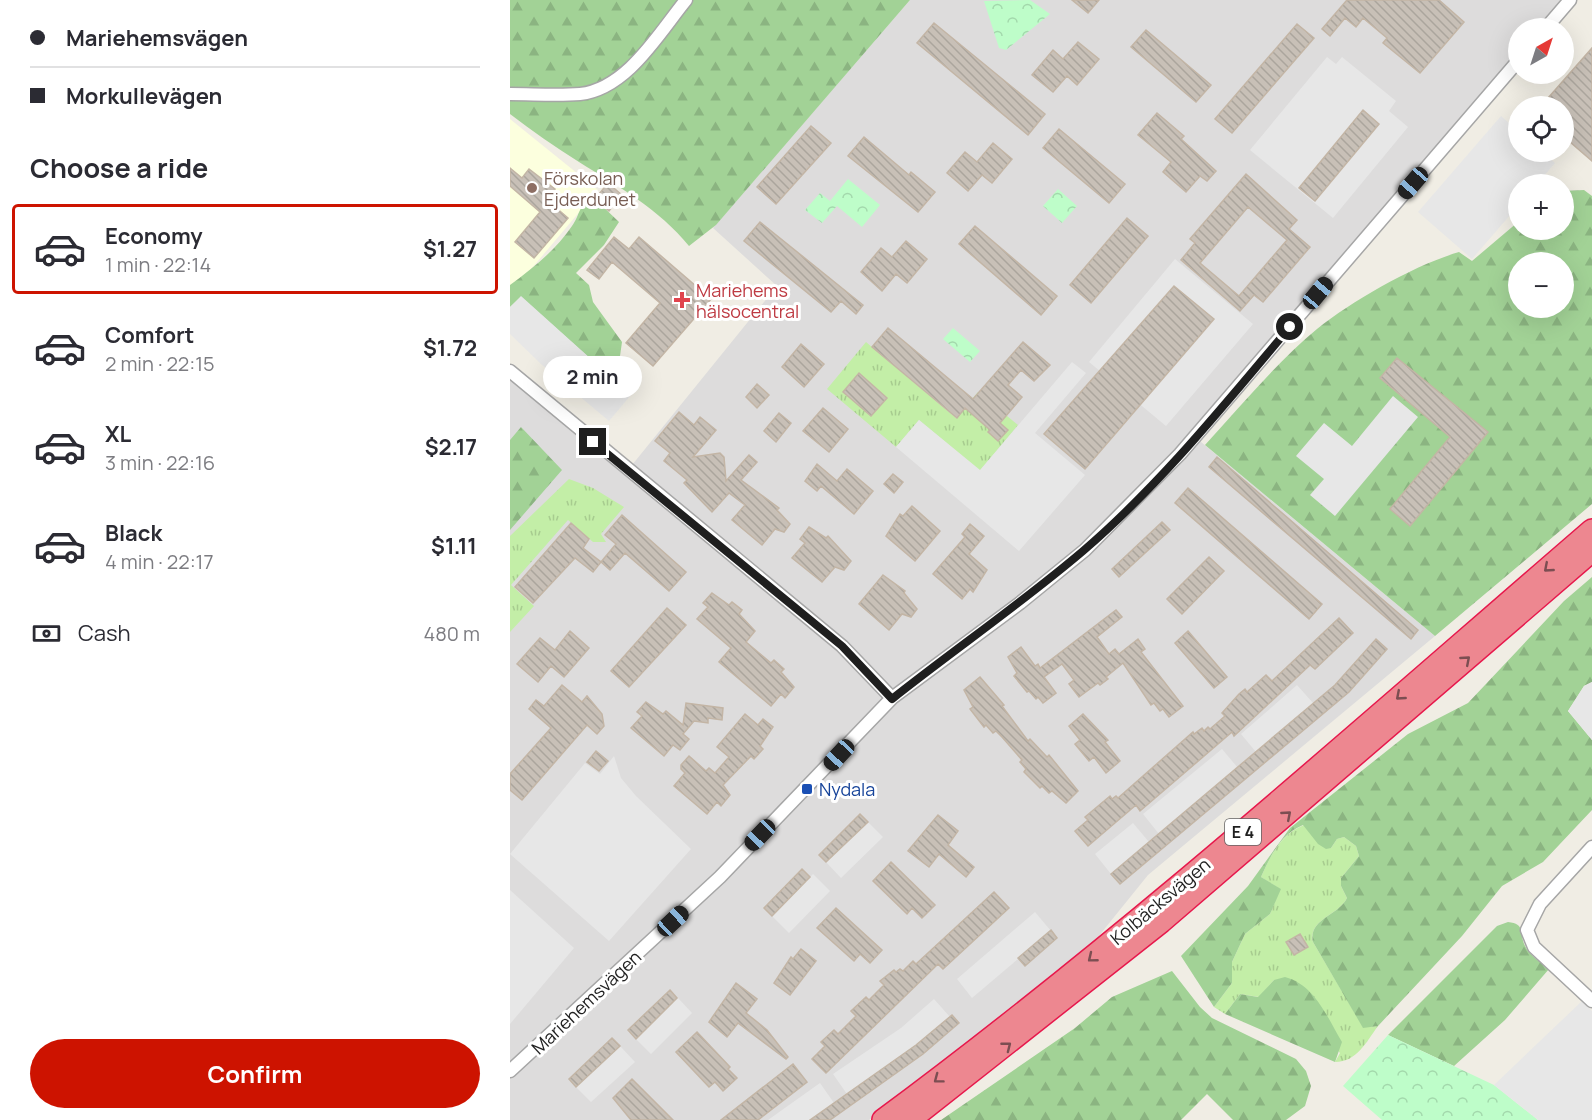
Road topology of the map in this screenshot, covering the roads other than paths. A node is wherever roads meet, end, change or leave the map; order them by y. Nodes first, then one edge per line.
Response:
1 (686, 0) edge
2 (1570, 0) edge
3 (1555, 18) edge
4 (1508, 73) edge
5 (510, 94) edge
6 (510, 371) edge
7 (1592, 530) edge
8 (1592, 551) edge
9 (892, 699) junction
10 (1592, 847) edge
11 (1592, 1001) edge
12 (510, 1071) edge
13 (883, 1120) edge
14 (910, 1120) edge

1 - 5 street
2 - 3 street
4 - 9 street, Mariehemsvägen
6 - 9 street
7 -> 13 highway, Kolbäcksvägen / E 4
14 -> 8 highway, Kolbäcksvägen / E 4
9 - 12 street, Mariehemsvägen
10 - 11 street

